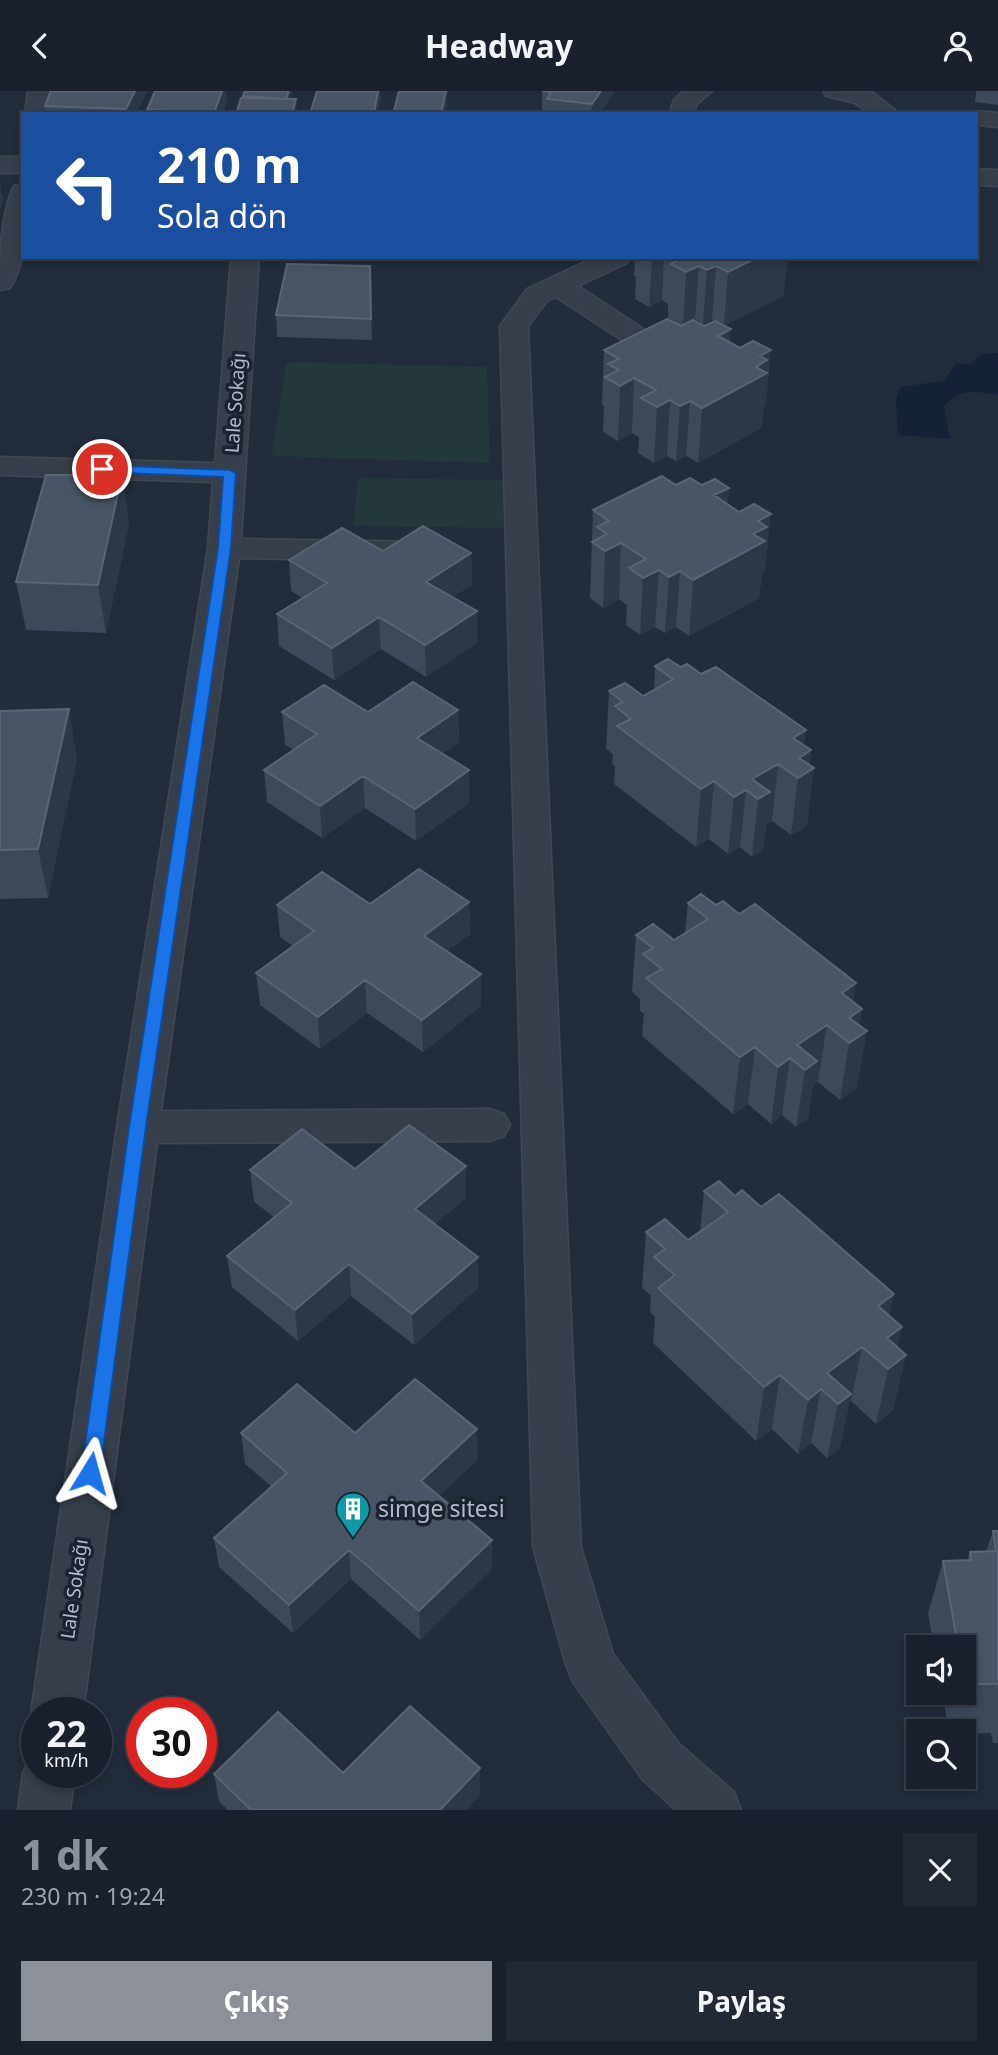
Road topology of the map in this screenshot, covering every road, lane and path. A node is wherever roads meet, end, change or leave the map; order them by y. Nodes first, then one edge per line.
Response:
1 (40, 91) edge
2 (700, 91) edge
3 (835, 91) edge
4 (37, 112) edge
5 (682, 112) edge
6 (885, 112) edge
7 (978, 118) edge
8 (998, 120) edge
9 (21, 165) edge
10 (0, 166) edge
11 (978, 177) edge
12 (998, 178) edge
13 (21, 200) edge
14 (245, 259) edge
15 (613, 259) edge
16 (0, 282) edge
17 (557, 285) junction
18 (667, 356) edge
19 (0, 466) edge
20 (230, 473) junction
21 (224, 548) junction
22 (459, 553) edge
23 (489, 1125) dead end
24 (138, 1127) junction
25 (59, 1697) edge
26 (47, 1788) edge
27 (44, 1810) edge
28 (715, 1810) edge

1 - 4 street
2 - 5 street
3 - 6 street
7 - 8 street
9 - 10 street
11 - 12 street
13 - 16 street
14 - 20 street, Lale Sokağı
15 - 17 street
17 - 18 street
17 - 28 street
19 - 20 street
20 - 21 street, Lale Sokağı
21 - 22 street
21 - 24 street, Lale Sokağı
23 - 24 street
24 - 25 street, Lale Sokağı
26 - 27 street

